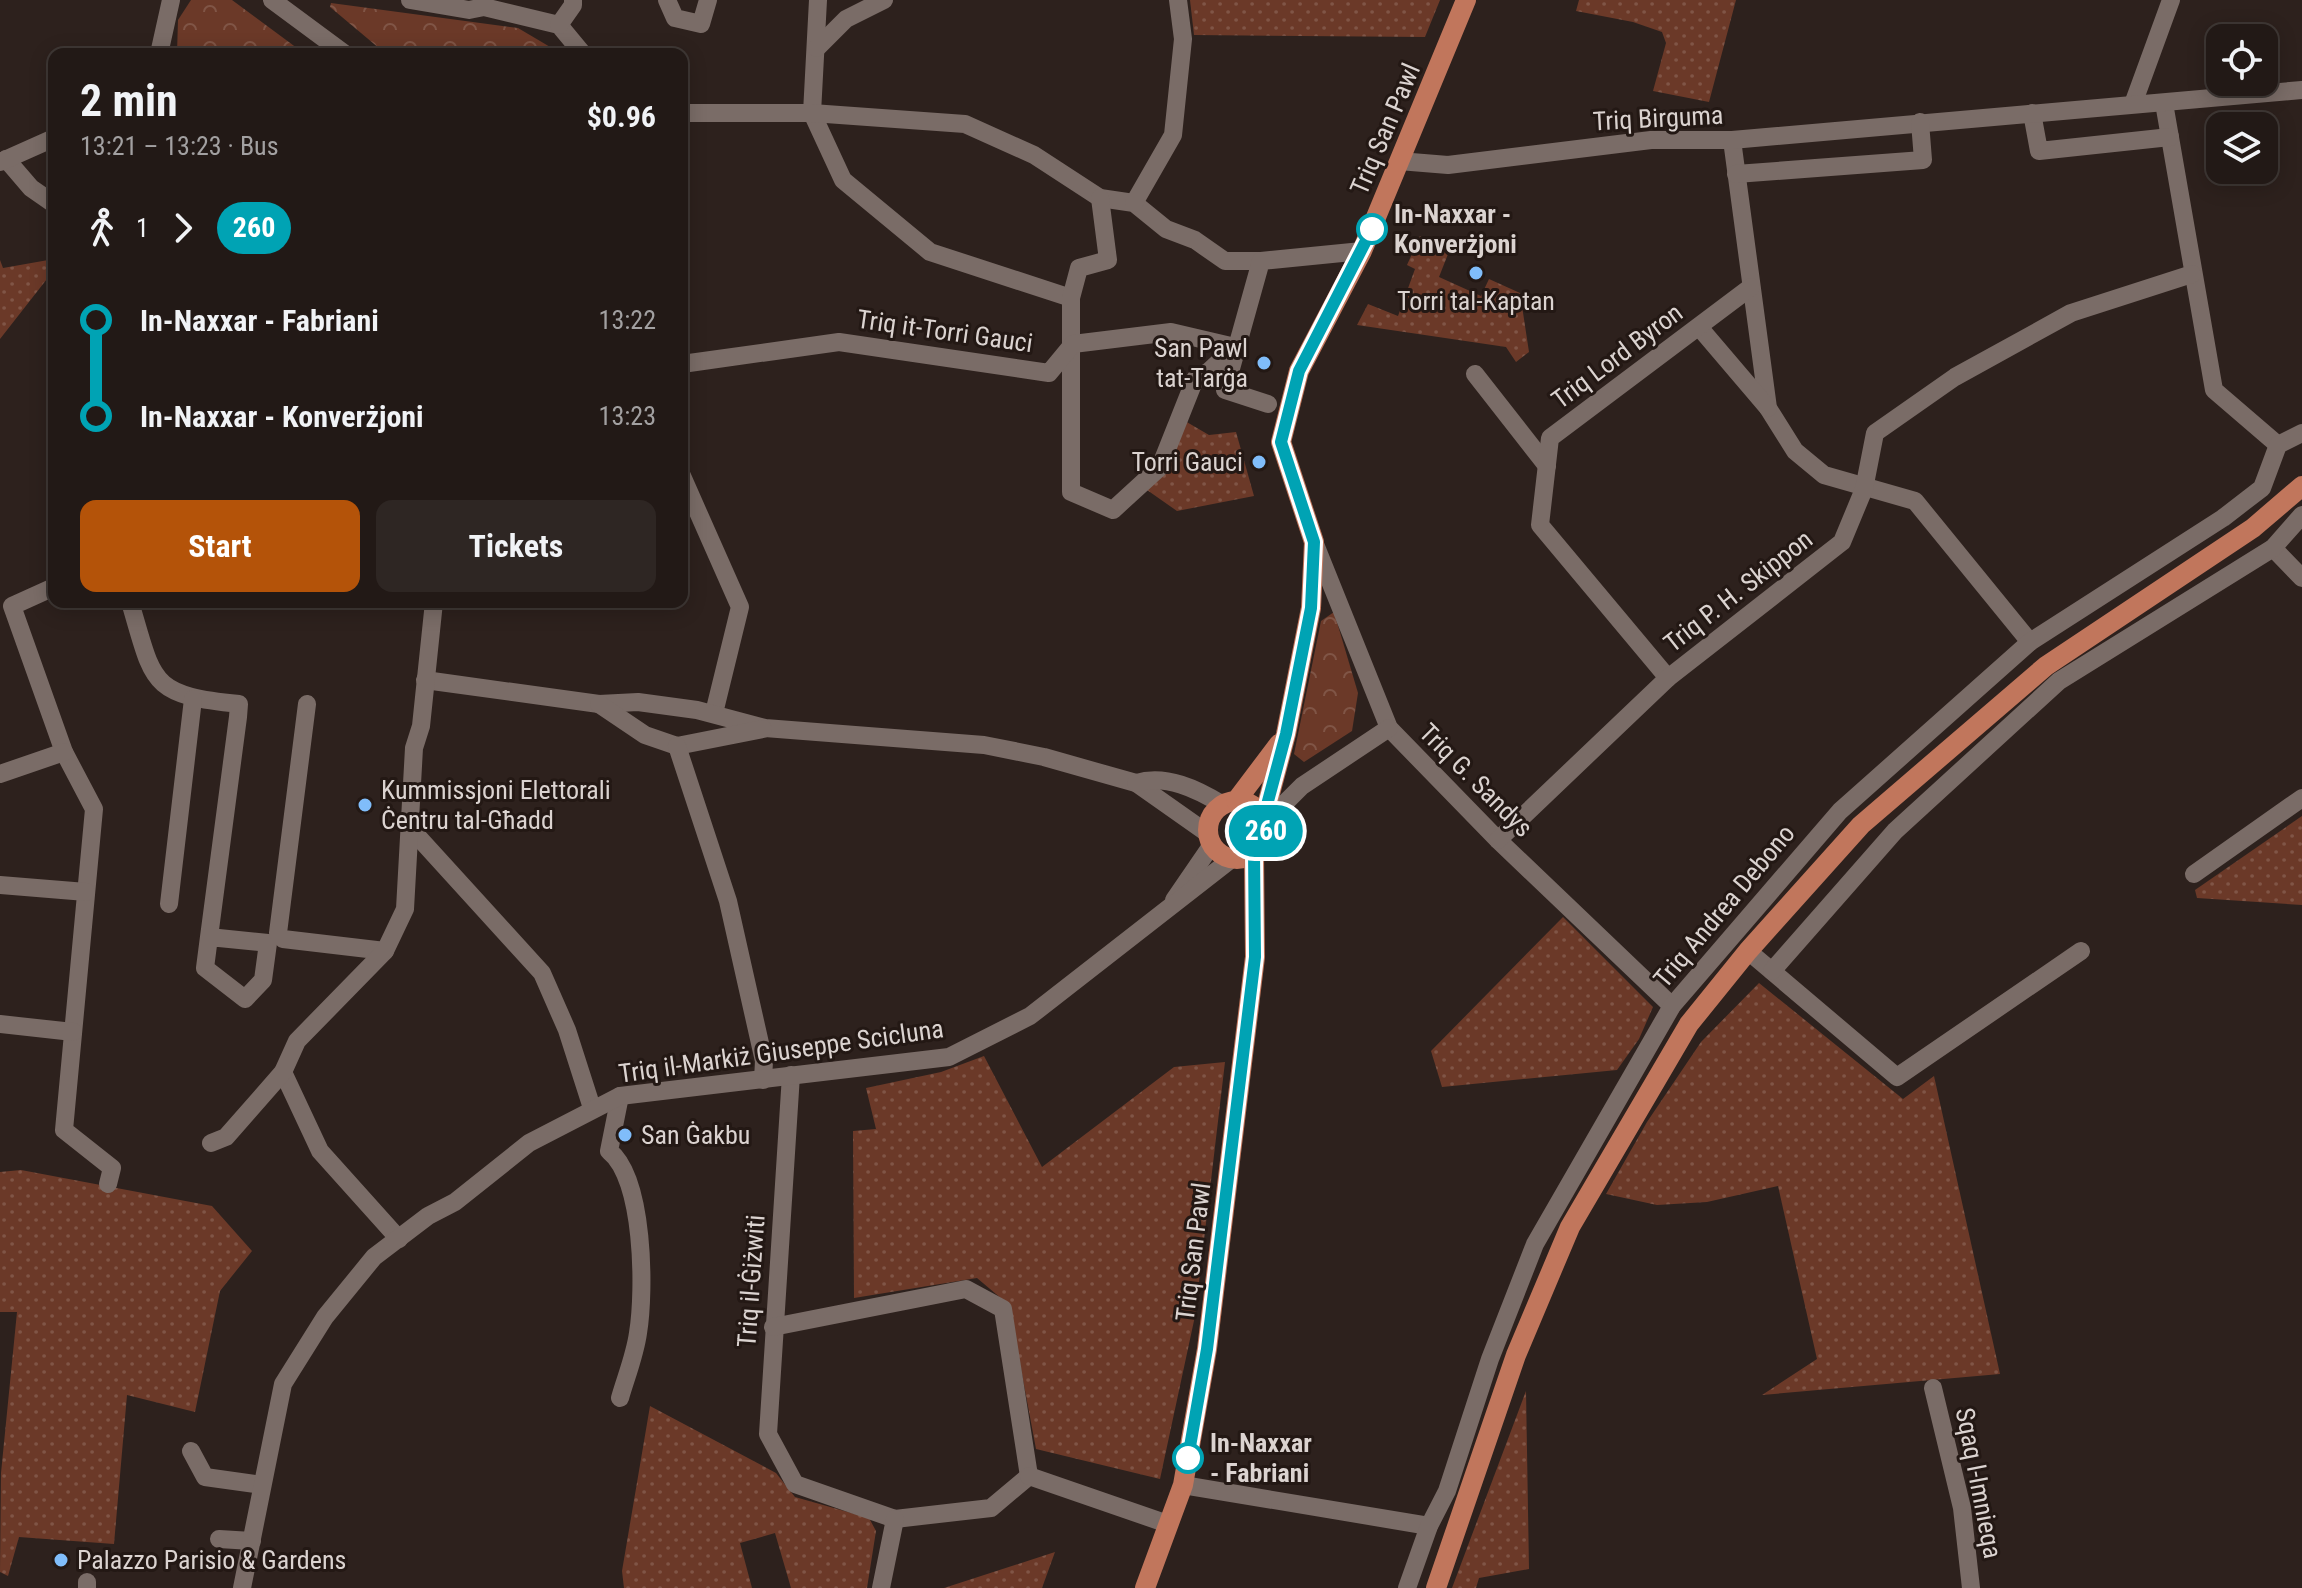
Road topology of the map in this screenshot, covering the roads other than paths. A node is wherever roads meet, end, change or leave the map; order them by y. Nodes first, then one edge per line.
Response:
1 (171, 0) edge
2 (272, 0) edge
3 (410, 0) edge
4 (573, 0) edge
5 (667, 0) edge
6 (708, 0) edge
7 (821, 0) edge
8 (884, 0) edge
9 (1178, 0) edge
10 (1466, 0) edge
11 (2171, 0) edge
12 (846, 19) junction
13 (559, 25) junction
14 (160, 48) edge
15 (337, 48) edge
16 (578, 48) edge
17 (817, 48) junction
18 (2302, 90) edge
19 (2164, 103) junction
20 (2133, 104) junction
21 (688, 113) edge
22 (812, 113) junction
23 (2032, 113) junction
24 (1920, 122) junction
25 (2170, 137) junction
26 (1732, 140) junction
27 (48, 141) edge
28 (3, 160) edge
29 (1399, 161) junction
30 (1736, 174) junction
31 (1100, 198) junction
32 (48, 200) edge
33 (1134, 203) junction
34 (1362, 251) junction
35 (1261, 261) junction
36 (2192, 274) junction
37 (1751, 287) junction
38 (1071, 298) junction
39 (1699, 327) junction
40 (1073, 344) junction
41 (1235, 347) junction
42 (688, 363) edge
43 (1475, 374) dead end
44 (1268, 404) dead end
45 (1768, 408) junction
46 (2302, 433) edge
47 (2278, 445) junction
48 (1547, 466) junction
49 (2302, 486) edge
50 (1864, 489) junction
51 (688, 490) edge
52 (2302, 515) edge
53 (1314, 542) junction
54 (2273, 548) junction
55 (2302, 578) edge
56 (48, 589) edge
57 (6, 600) edge
58 (132, 608) edge
59 (433, 608) edge
60 (2030, 642) junction
61 (1668, 678) junction
62 (425, 680) junction
63 (193, 699) junction
64 (307, 704) dead end
65 (599, 704) junction
66 (714, 713) junction
67 (765, 728) junction
68 (1389, 728) junction
69 (1286, 734) junction
70 (677, 746) junction
71 (64, 752) junction
72 (0, 774) edge
73 (1136, 783) junction
74 (2302, 798) edge
75 (1229, 803) junction
76 (1265, 818) junction
77 (410, 828) junction
78 (1209, 839) junction
79 (1498, 840) junction
80 (1254, 852) junction
81 (1232, 861) junction
82 (2194, 874) dead end
83 (0, 885) edge
84 (86, 892) junction
85 (1174, 900) junction
86 (169, 904) dead end
87 (1255, 916) junction
88 (209, 937) dead end
89 (385, 951) junction
90 (1748, 951) junction
91 (2081, 951) dead end
92 (1772, 971) junction
93 (1672, 1006) junction
94 (0, 1024) edge
95 (73, 1032) junction
96 (283, 1072) junction
97 (791, 1075) junction
98 (763, 1080) junction
99 (620, 1096) junction
100 (592, 1108) junction
101 (211, 1143) dead end
102 (108, 1184) dead end
103 (399, 1239) junction
104 (773, 1327) junction
105 (1933, 1388) dead end
106 (620, 1398) dead end
107 (191, 1451) dead end
108 (1029, 1476) junction
109 (262, 1485) junction
110 (1183, 1485) junction
111 (895, 1519) junction
112 (1168, 1524) junction
113 (1429, 1526) junction
114 (219, 1539) dead end
115 (252, 1541) junction
116 (242, 1588) edge
117 (881, 1588) edge
118 (1145, 1588) edge
119 (1407, 1588) edge
120 (1436, 1588) edge
121 (1971, 1588) edge

1 - 14 street
2 - 15 street
3 - 13 street
4 - 13 street
5 - 6 street
7 - 12 street
7 - 17 street
8 - 12 street
9 - 33 street
10 - 29 main road, Triq San Pawl
11 - 20 street
12 - 17 street
13 - 16 street
17 - 22 street
18 - 19 street, Triq Birguma
19 - 20 street, Triq Birguma
19 - 25 street
20 - 23 street, Triq Birguma
21 - 22 street
22 - 31 street
22 - 38 street
23 - 24 street, Triq Birguma
23 - 25 street
24 - 26 street, Triq Birguma
24 - 30 street
25 - 36 street
26 - 29 street, Triq Birguma
26 - 30 street
27 - 28 street
28 - 32 street
29 - 34 main road, Triq San Pawl
30 - 37 street
31 - 33 street
31 - 38 street
33 - 35 street
34 - 35 street
34 - 53 main road, Triq San Pawl
35 - 41 street
36 - 47 street
36 - 50 street, Triq P. H. Skippon
37 - 39 street, Triq Lord Byron
37 - 45 street
38 - 40 street
39 - 45 street
39 - 48 street, Triq Lord Byron
40 - 41 street
40 - 41 street
40 - 42 street, Triq it-Torri Gauci
41 - 44 street
43 - 48 street
45 - 50 street
46 - 47 street
47 - 60 street, Triq Andrea Debono
48 - 61 street, Triq Lord Byron
49 - 90 main road, Triq Andrea Debono
50 - 60 street
50 - 61 street, Triq P. H. Skippon
51 - 66 street
52 - 54 street
53 - 68 street, Triq G. Sandys
53 - 69 main road, Triq San Pawl
54 - 55 street
54 - 92 street
56 - 57 street
57 - 71 street
58 - 63 street
59 - 62 street
60 - 93 street, Triq Andrea Debono
61 - 79 street, Triq P. H. Skippon
62 - 65 street
62 - 77 street
63 - 86 street
63 - 88 street
64 - 89 street
65 - 66 street
65 - 70 street
66 - 67 street
67 - 70 street
67 - 73 street
68 - 76 street
68 - 79 street, Triq G. Sandys
69 - 75 main road, Triq San Pawl
69 - 76 main road, Triq San Pawl
70 - 98 street
71 - 72 street
71 - 84 street
73 - 75 street
73 - 78 street
74 - 82 street
75 - 76 main road
75 - 78 main road, Triq San Pawl
76 - 80 main road, Triq San Pawl
77 - 89 street
77 - 100 street
78 - 81 main road, Triq San Pawl
78 - 85 street, Triq il-Markiż Giuseppe Scicluna
79 - 93 street, Triq G. Sandys
80 - 81 main road
80 - 87 main road, Triq San Pawl
81 - 85 street, Triq il-Markiż Giuseppe Scicluna
81 - 87 main road, Triq San Pawl
83 - 84 street
84 - 95 street
85 - 97 street, Triq il-Markiż Giuseppe Scicluna
87 - 110 main road, Triq San Pawl
89 - 96 street
90 - 92 street
90 - 120 main road, Triq Andrea Debono
91 - 92 street
93 - 113 street, Triq Andrea Debono
94 - 95 street
95 - 102 street
96 - 101 street
96 - 103 street
97 - 98 street, Triq il-Markiż Giuseppe Scicluna
97 - 104 street, Triq il-Ġiżwiti
98 - 99 street, Triq il-Markiż Giuseppe Scicluna
99 - 100 street, Triq il-Markiż Giuseppe Scicluna
99 - 106 street
100 - 103 street, Triq il-Markiż Giuseppe Scicluna
103 - 109 street, Triq il-Markiż Giuseppe Scicluna
104 - 108 street
104 - 111 street, Triq il-Ġiżwiti
105 - 121 street, Sqaq l-Imnieqa
107 - 109 street
108 - 111 street
108 - 112 street
109 - 115 street, Triq il-Markiż Giuseppe Scicluna
110 - 112 main road, Triq San Pawl
110 - 113 street
111 - 117 street
112 - 118 main road, Triq San Pawl
113 - 119 street, Triq Andrea Debono
114 - 115 street
115 - 116 street, Triq il-Markiż Giuseppe Scicluna

